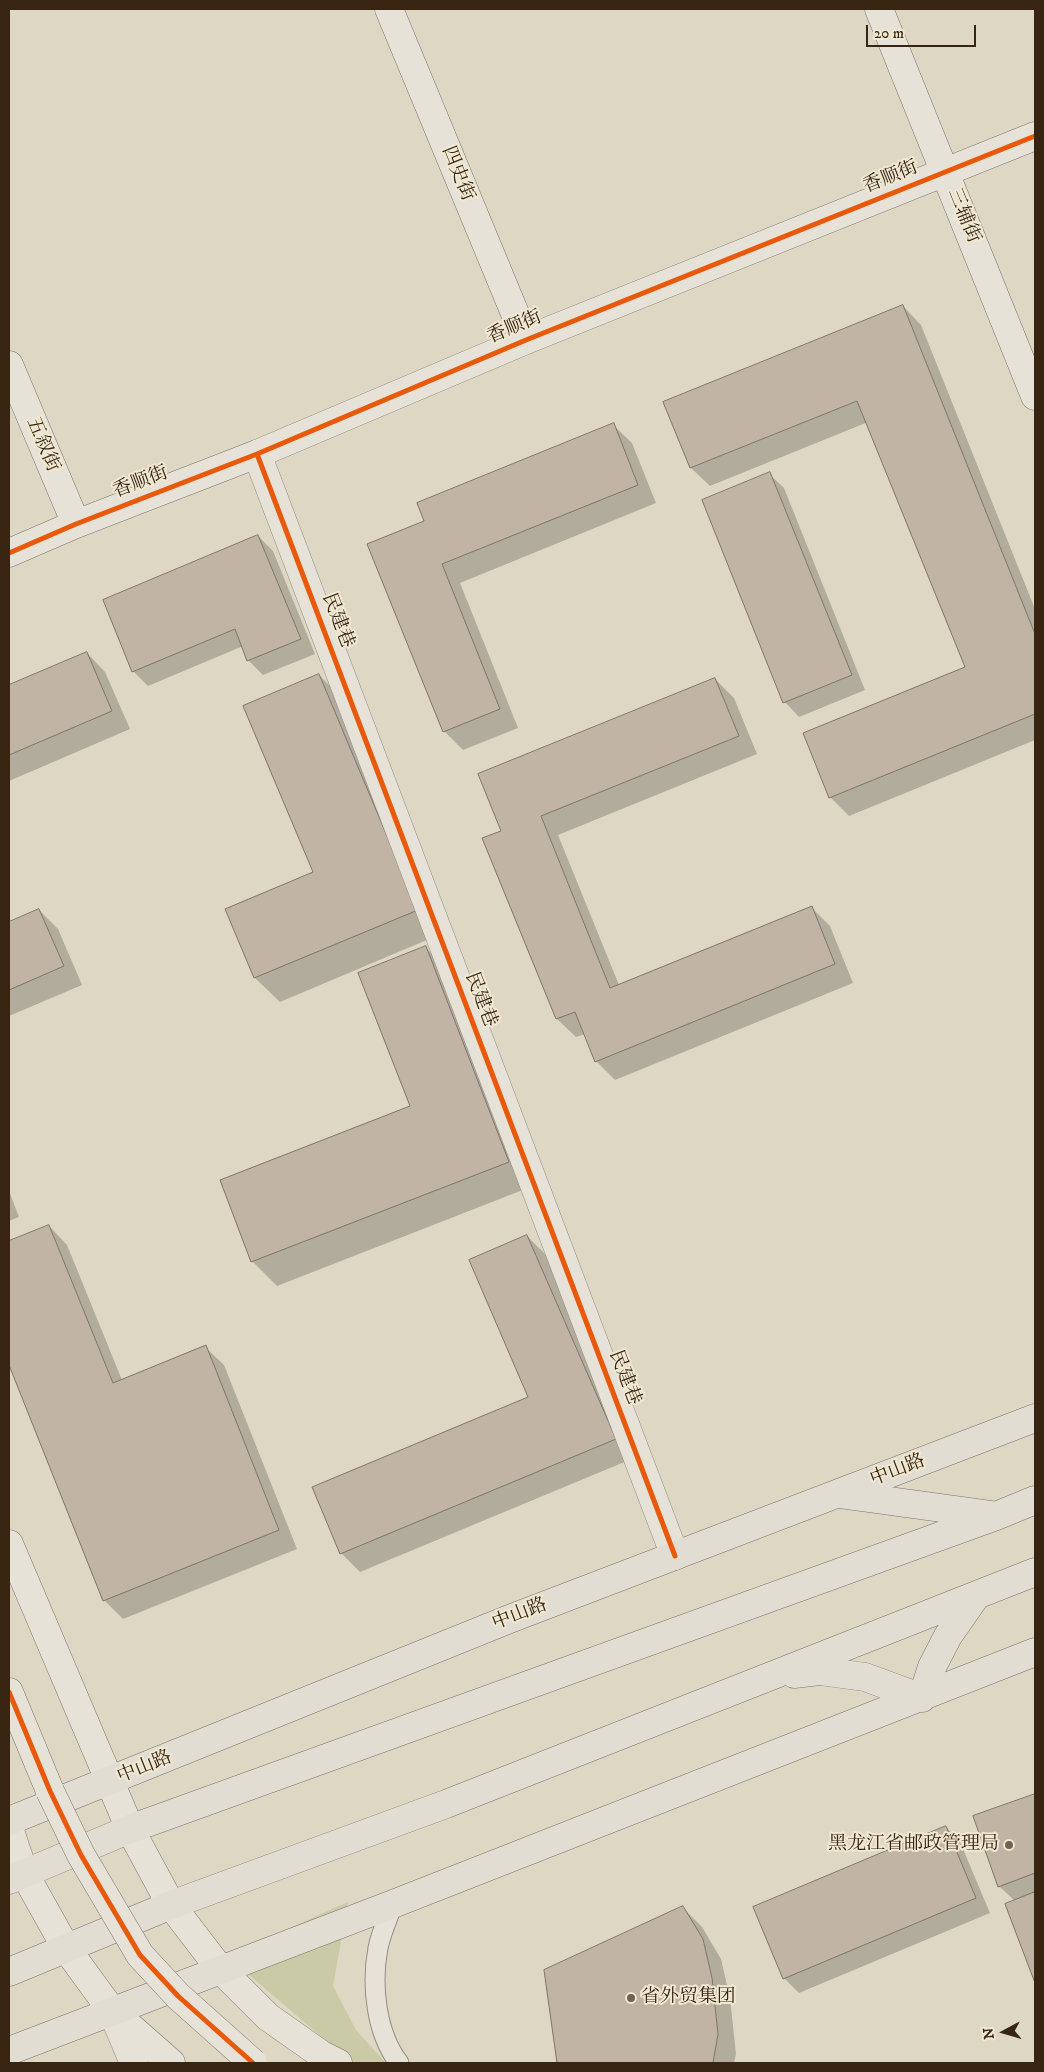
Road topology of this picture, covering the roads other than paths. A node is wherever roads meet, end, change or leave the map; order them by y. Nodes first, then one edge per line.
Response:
1 (389, 9) edge
2 (879, 9) edge
3 (1035, 136) edge
4 (945, 172) junction
5 (526, 340) junction
6 (9, 365) edge
7 (1035, 396) edge
8 (257, 454) junction
9 (76, 524) junction
10 (9, 553) edge
11 (1035, 1418) edge
12 (836, 1494) junction
13 (1035, 1500) edge
14 (996, 1516) junction
15 (9, 1544) edge
16 (675, 1556) junction
17 (1035, 1572) edge
18 (976, 1596) junction
19 (1035, 1652) edge
20 (772, 1675) junction
21 (9, 1692) edge
22 (922, 1698) junction
23 (110, 1782) junction
24 (9, 1821) edge
25 (9, 1828) edge
26 (130, 1829) junction
27 (17, 1876) edge
28 (393, 1904) junction
29 (171, 1905) junction
30 (66, 1948) junction
31 (220, 1969) junction
32 (9, 1972) edge
33 (112, 2011) junction
34 (9, 2051) edge
35 (134, 2063) edge
36 (171, 2063) edge
37 (253, 2063) edge
38 (338, 2063) edge
39 (399, 2063) edge

1 - 5 street, 四史街
2 - 4 street, 三辅街
3 - 4 street, 香顺街
4 - 5 street, 香顺街
4 - 7 street, 三辅街
5 - 8 street, 香顺街
6 - 9 street, 五叙街
8 - 9 street, 香顺街
8 - 16 street, 民建巷
9 - 10 street, 香顺街
11 - 12 main road, 中山路
12 - 14 main road
12 - 16 main road, 中山路
13 - 14 main road
14 - 26 main road
15 - 23 street
16 - 23 main road, 中山路
17 - 18 main road
18 - 20 main road
18 - 22 main road
19 - 22 main road
20 - 22 main road
20 - 29 main road
21 - 37 street, bridge
22 - 28 main road
23 - 24 main road, 中山路
23 - 26 street
25 - 27 street
26 - 27 main road
26 - 29 street
27 - 30 street
28 - 31 main road
28 - 39 lane
29 - 30 main road
29 - 31 street
30 - 32 main road
30 - 33 street
31 - 33 main road
31 - 38 street
33 - 34 main road
33 - 35 street
33 - 36 street

